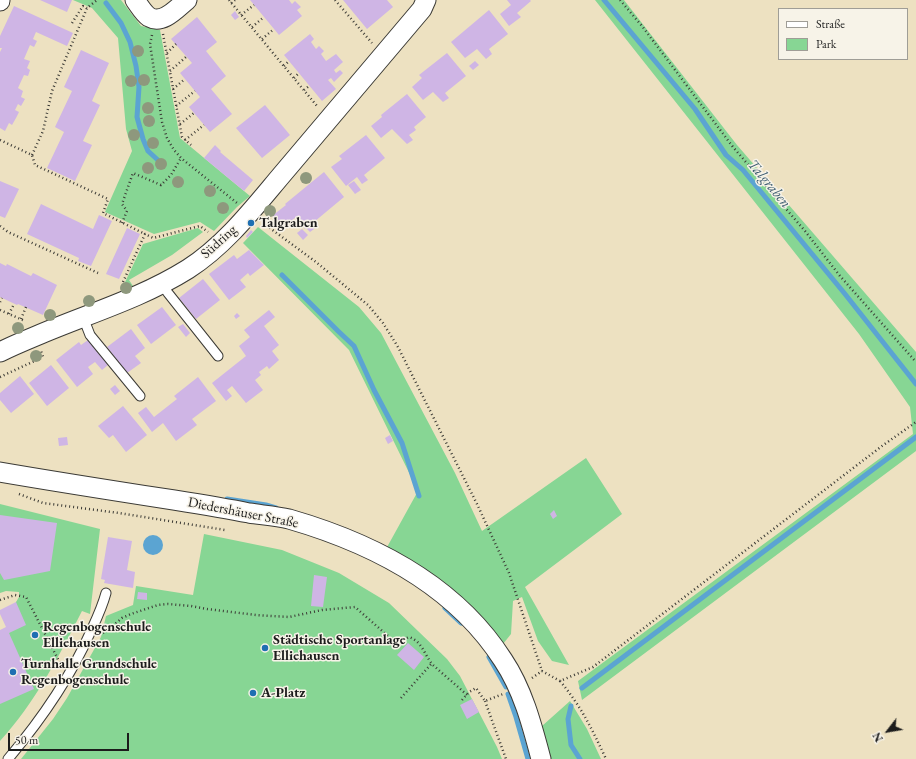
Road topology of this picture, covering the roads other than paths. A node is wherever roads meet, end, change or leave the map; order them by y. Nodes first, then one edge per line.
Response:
1 (135, 0) edge
2 (187, 0) edge
3 (426, 0) edge
4 (162, 284) junction
5 (83, 318) junction
6 (0, 352) edge
7 (218, 356) dead end
8 (140, 396) dead end
9 (0, 472) edge
10 (106, 593) dead end
11 (8, 759) edge
12 (541, 759) edge

1 - 2 street
3 - 4 street, Südring
4 - 5 street, Südring
4 - 7 lane
5 - 6 street, Südring
5 - 8 lane
9 - 12 street, Diedershäuser Straße
10 - 11 lane

